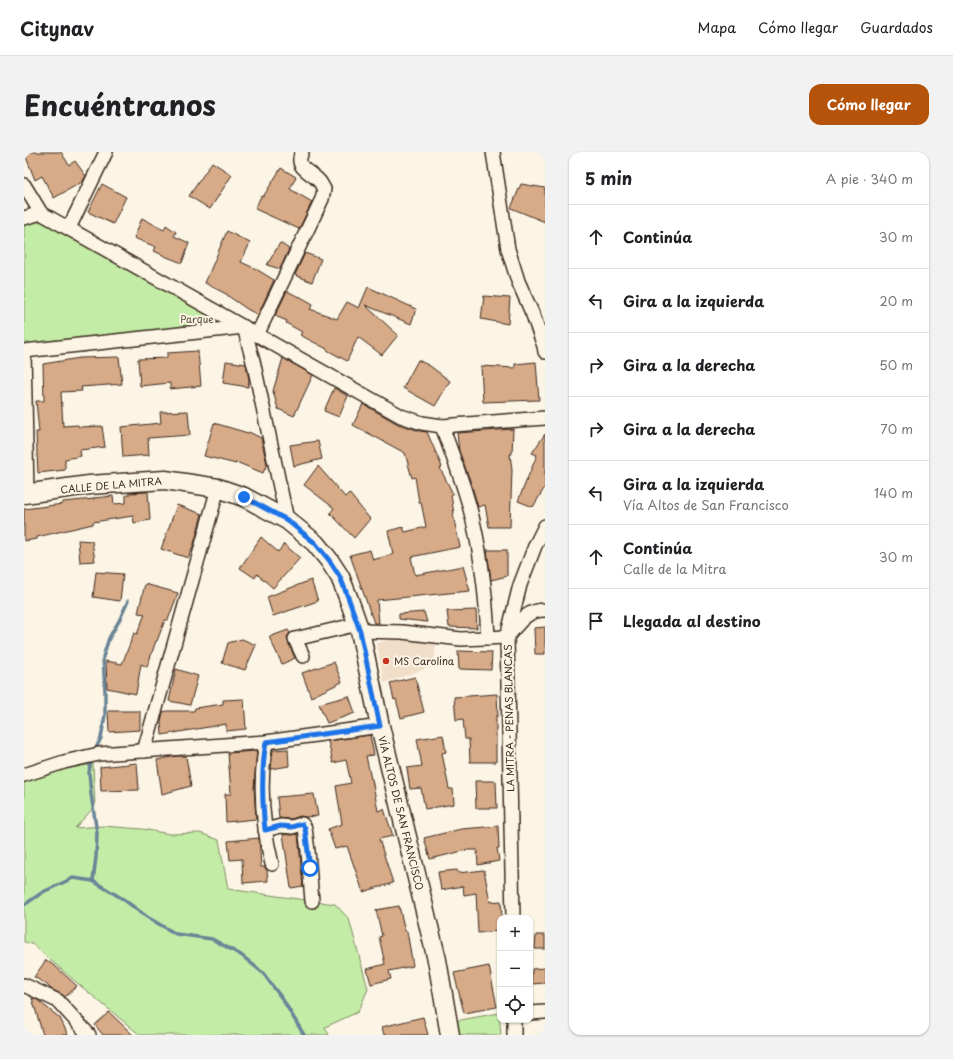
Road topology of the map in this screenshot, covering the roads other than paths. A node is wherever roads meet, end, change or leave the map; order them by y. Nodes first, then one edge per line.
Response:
1 (106, 152) edge
2 (302, 152) edge
3 (493, 152) edge
4 (24, 185) edge
5 (41, 213) junction
6 (24, 218) edge
7 (69, 228) junction
8 (244, 327) junction
9 (257, 335) junction
10 (24, 352) edge
11 (545, 352) edge
12 (545, 418) edge
13 (442, 426) junction
14 (218, 488) junction
15 (25, 494) edge
16 (287, 520) junction
17 (545, 526) edge
18 (545, 610) edge
19 (359, 628) junction
20 (507, 637) junction
21 (488, 638) junction
22 (303, 656) dead end
23 (380, 726) junction
24 (266, 742) junction
25 (144, 751) junction
26 (24, 775) edge
27 (265, 830) junction
28 (272, 864) dead end
29 (312, 901) dead end
30 (513, 915) edge
31 (24, 985) edge
32 (545, 1012) edge
33 (533, 1013) edge
34 (514, 1023) edge
35 (89, 1035) edge
36 (450, 1035) edge
37 (514, 1035) edge

1 - 7 street
2 - 9 street
3 - 11 street
4 - 5 street
5 - 6 street
5 - 7 street
7 - 8 street
8 - 9 street
8 - 10 street
8 - 16 street
9 - 13 street
10 - 15 street
12 - 13 street
13 - 21 street
14 - 15 street, CALLE DE LA MITRA
14 - 16 street, CALLE DE LA MITRA
14 - 25 street
16 - 19 street, VÍA ALTOS DE SAN FRANCISCO
17 - 20 street, LA MITRA - PENAS BLANCAS
18 - 20 street
19 - 21 street
19 - 22 street
19 - 23 street, VÍA ALTOS DE SAN FRANCISCO
20 - 21 street
20 - 30 street, LA MITRA - PENAS BLANCAS
23 - 24 street
23 - 36 street, VÍA ALTOS DE SAN FRANCISCO
24 - 25 street
24 - 27 street
25 - 26 street
27 - 28 street
27 - 29 street
31 - 35 street
32 - 33 street
34 - 37 street

